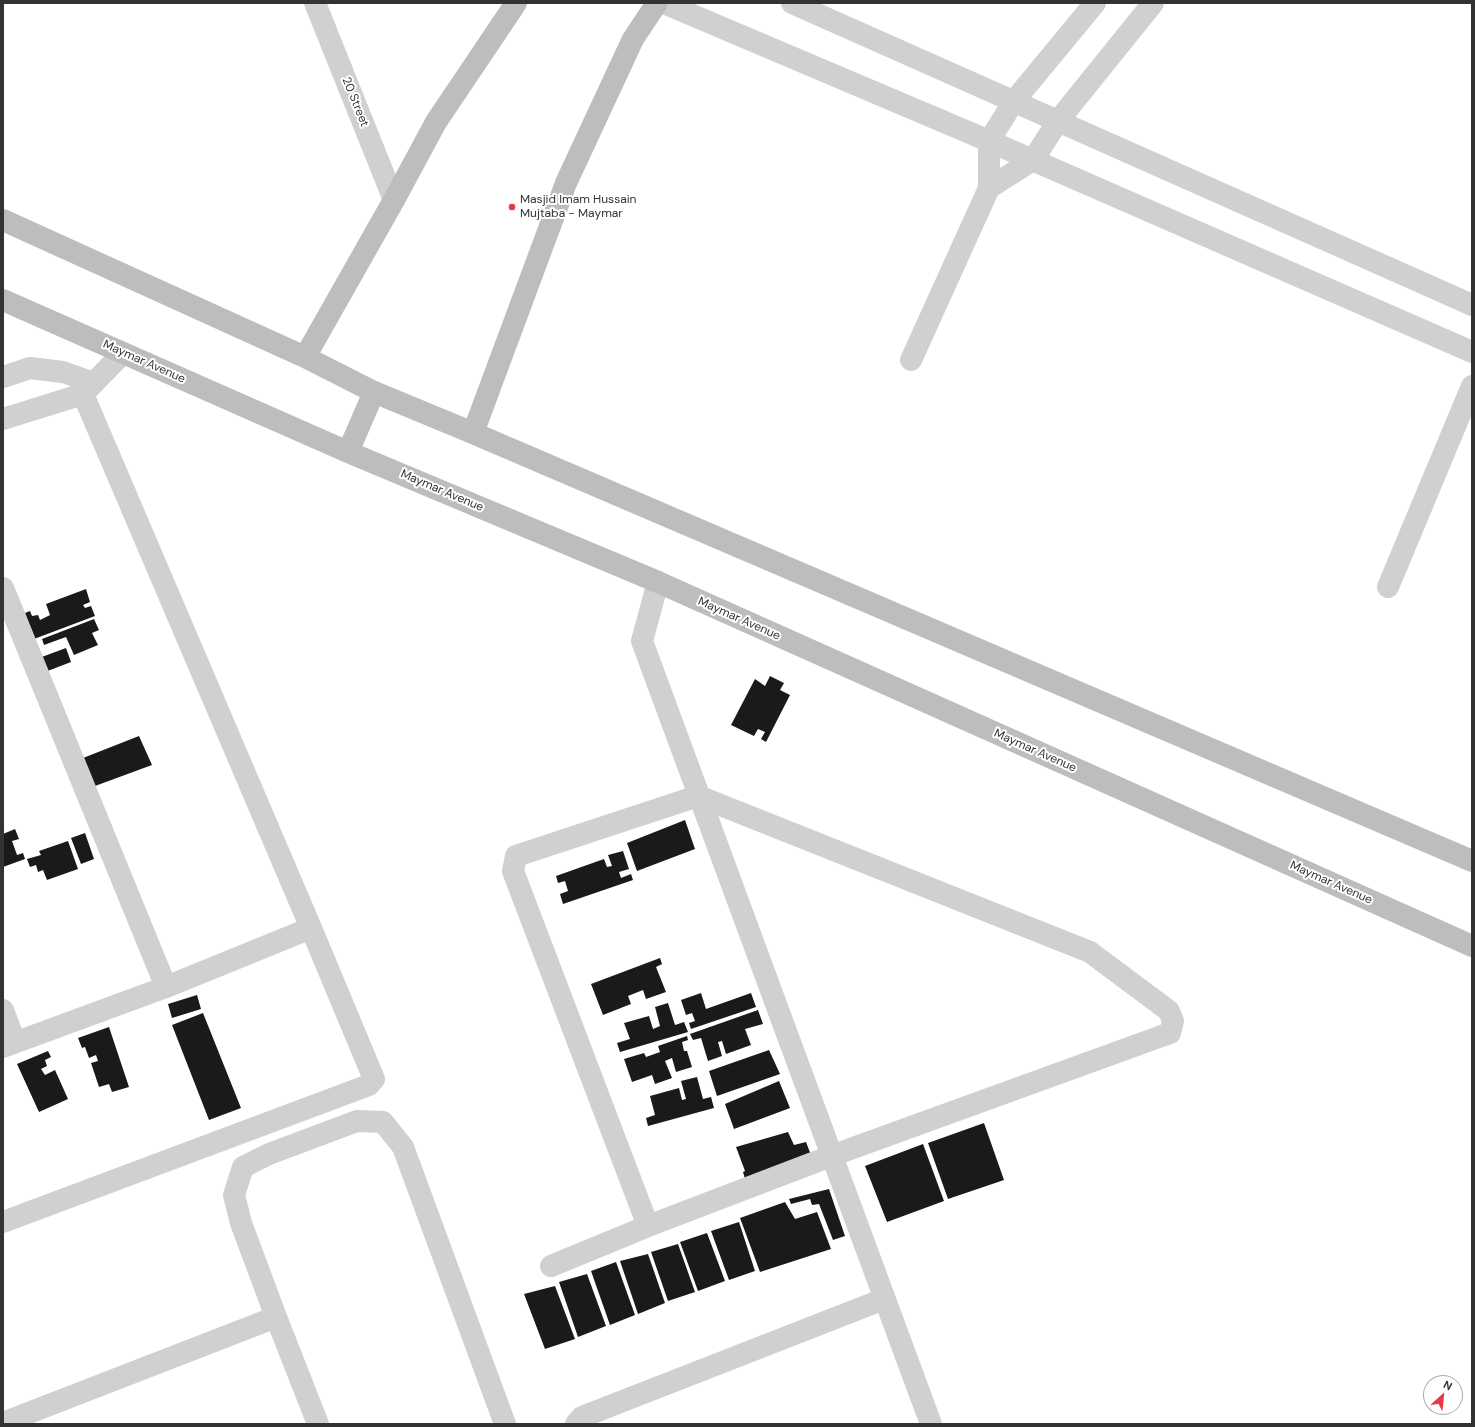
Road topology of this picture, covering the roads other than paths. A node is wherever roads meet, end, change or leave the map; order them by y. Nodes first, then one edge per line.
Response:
1 (315, 3) edge
2 (516, 3) edge
3 (657, 3) edge
4 (664, 3) edge
5 (792, 3) edge
6 (1095, 3) edge
7 (1153, 3) edge
8 (1014, 101) junction
9 (1058, 121) junction
10 (989, 141) junction
11 (1033, 160) junction
12 (989, 188) junction
13 (394, 200) junction
14 (3, 220) edge
15 (3, 300) edge
16 (1472, 305) edge
17 (1472, 352) edge
18 (123, 353) junction
19 (305, 358) junction
20 (911, 360) dead end
21 (3, 376) edge
22 (1472, 386) edge
23 (89, 388) junction
24 (374, 392) junction
25 (3, 419) edge
26 (473, 433) junction
27 (348, 452) junction
28 (658, 582) junction
29 (1388, 587) dead end
30 (6, 602) edge
31 (698, 796) junction
32 (1472, 861) edge
33 (311, 928) junction
34 (1472, 946) edge
35 (166, 987) junction
36 (3, 1010) edge
37 (9, 1044) edge
38 (831, 1156) junction
39 (3, 1222) edge
40 (648, 1226) junction
41 (551, 1266) dead end
42 (884, 1298) junction
43 (276, 1317) junction
44 (3, 1423) edge
45 (318, 1424) edge
46 (505, 1424) edge
47 (576, 1424) edge
48 (931, 1424) edge

1 - 13 street, 20 Street
2 - 13 main road
3 - 26 main road
4 - 10 street
5 - 8 street
6 - 8 street
7 - 9 street
8 - 9 street
8 - 10 street
9 - 11 street
9 - 16 street
10 - 11 street
10 - 12 street
11 - 12 street
11 - 17 street
12 - 20 street
13 - 19 main road
14 - 19 main road
15 - 18 main road, Maymar Avenue
18 - 23 street
18 - 27 main road, Maymar Avenue
19 - 24 main road
21 - 23 street
22 - 29 street
23 - 25 street
23 - 33 street
24 - 26 main road
24 - 27 main road
26 - 32 main road
27 - 28 main road, Maymar Avenue
28 - 31 street
28 - 34 main road, Maymar Avenue
30 - 35 street
31 - 38 street
31 - 38 street
31 - 40 street
33 - 35 street
33 - 39 street
35 - 37 street
36 - 37 street
38 - 40 street
38 - 42 street
40 - 41 street
42 - 47 street
42 - 48 street
43 - 44 street
43 - 45 street
43 - 46 street

